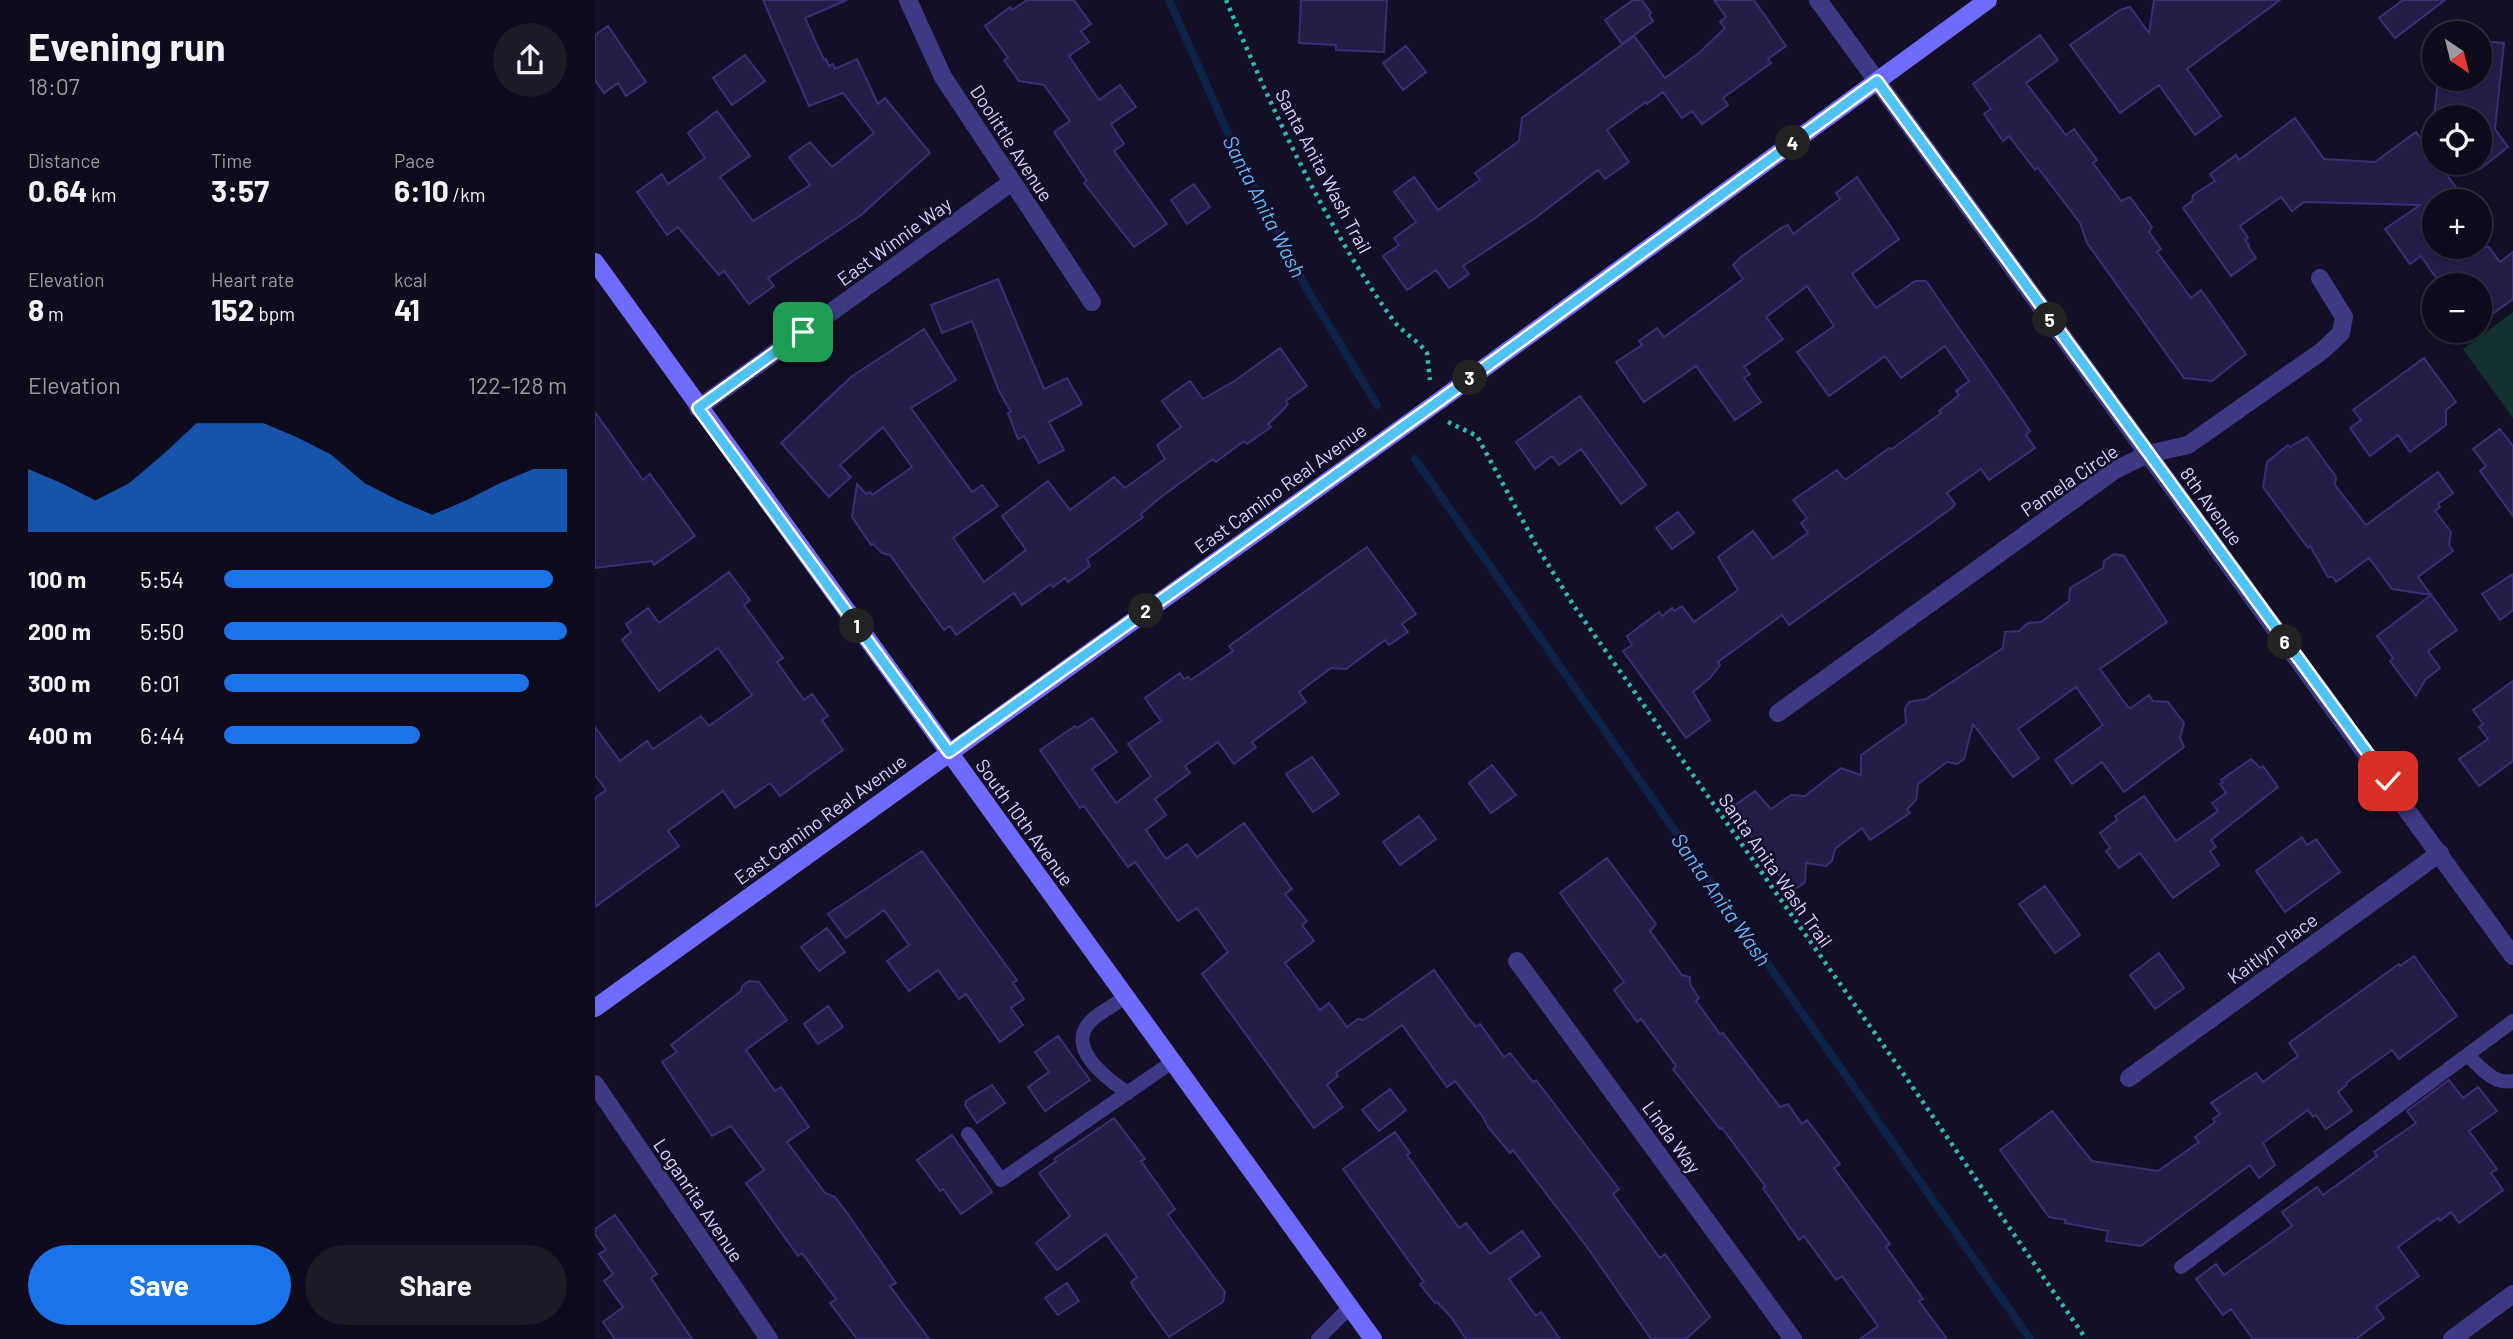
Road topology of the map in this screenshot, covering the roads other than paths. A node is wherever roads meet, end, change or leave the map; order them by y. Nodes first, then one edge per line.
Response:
1 (908, 0) edge
2 (1818, 0) edge
3 (1988, 0) edge
4 (1877, 81) junction
5 (1012, 183) junction
6 (595, 262) edge
7 (2320, 278) dead end
8 (1091, 302) dead end
9 (698, 408) junction
10 (2148, 454) junction
11 (1778, 713) dead end
12 (949, 752) junction
13 (2440, 853) junction
14 (2513, 956) edge
15 (1517, 961) dead end
16 (1125, 997) junction
17 (595, 1008) edge
18 (2513, 1021) edge
19 (2467, 1055) junction
20 (1172, 1062) junction
21 (2129, 1078) dead end
22 (2513, 1081) edge
23 (595, 1084) edge
24 (1128, 1093) junction
25 (968, 1134) dead end
26 (2182, 1267) dead end
27 (2513, 1294) edge
28 (1350, 1307) junction
29 (769, 1339) edge
30 (1318, 1339) edge
31 (1373, 1339) edge
32 (1793, 1339) edge
33 (2452, 1339) edge

1 - 5 street, Doolittle Avenue
2 - 4 street, 8th Avenue
3 - 4 street, East Camino Real Avenue
4 - 10 street, 8th Avenue
4 - 12 street, East Camino Real Avenue
5 - 8 street, Doolittle Avenue
5 - 9 street, East Winnie Way
6 - 9 street, South 10th Avenue
7 - 10 street, Pamela Circle
9 - 12 street, South 10th Avenue
10 - 11 street, Pamela Circle
10 - 13 street, 8th Avenue
12 - 16 street, South 10th Avenue
12 - 17 street, East Camino Real Avenue
13 - 14 street, 8th Avenue
13 - 21 street, Kaitlyn Place
15 - 32 street, Linda Way
16 - 20 street, South 10th Avenue
16 - 24 lane
18 - 19 lane
19 - 22 lane
19 - 26 lane
20 - 24 lane
20 - 28 street, South 10th Avenue
23 - 29 street, Loganrita Avenue
24 - 25 lane
27 - 33 street
28 - 30 lane
28 - 31 street, South 10th Avenue

